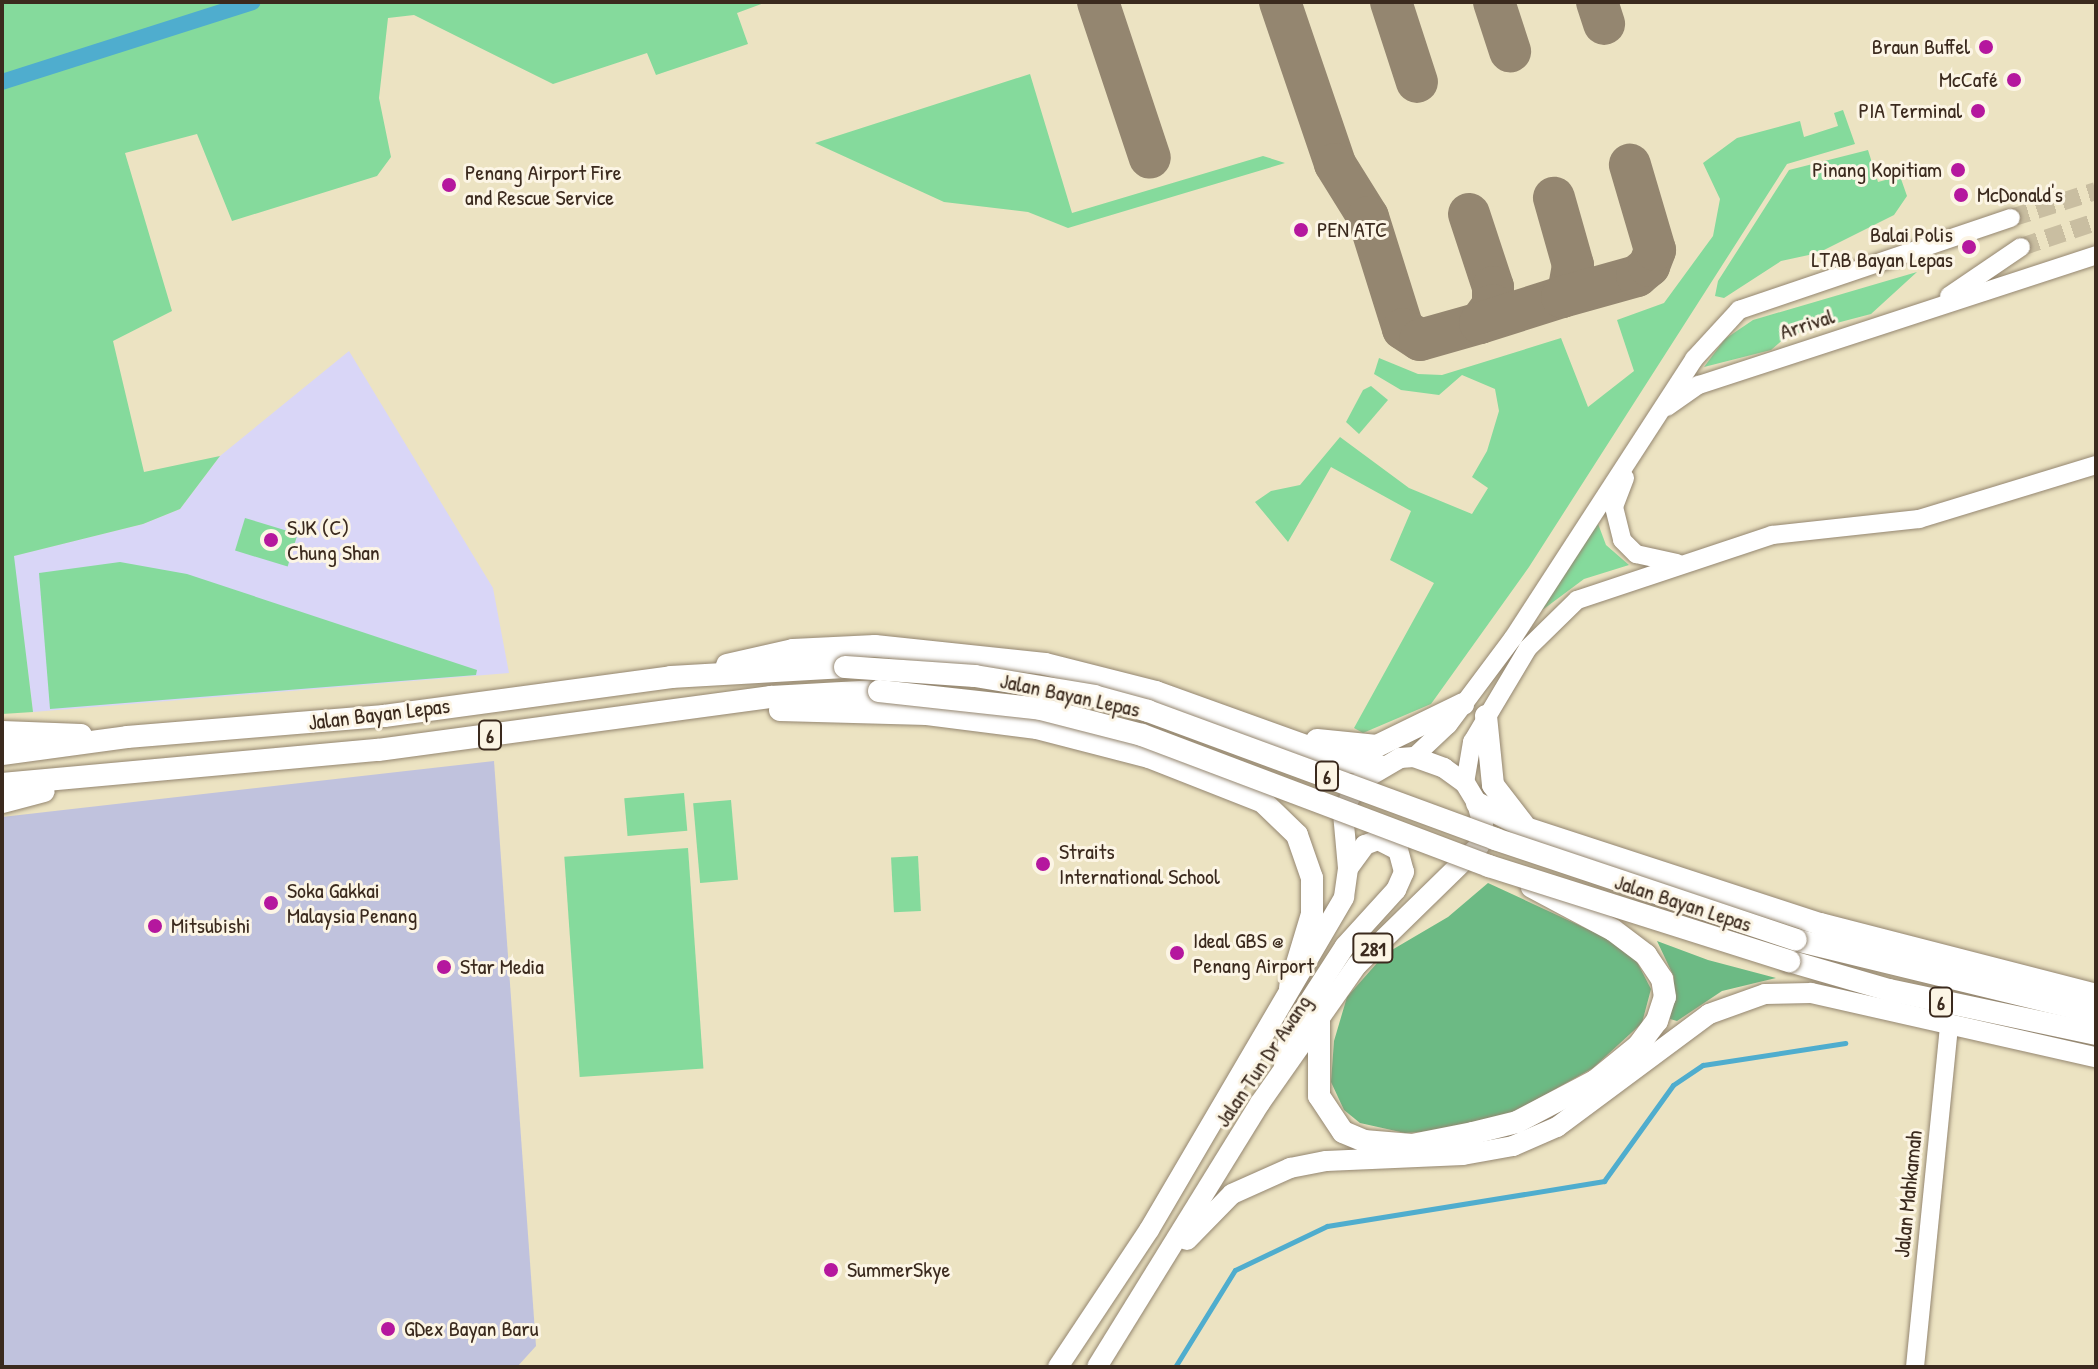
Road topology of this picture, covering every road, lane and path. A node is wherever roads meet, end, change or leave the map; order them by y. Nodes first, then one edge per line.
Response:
1 (2011, 218) tunnel mouth
2 (2021, 247) tunnel mouth
3 (2096, 255) edge
4 (1930, 309) junction
5 (1692, 379) junction
6 (1638, 445) junction
7 (2096, 465) edge
8 (1683, 564) junction
9 (671, 677) junction
10 (1463, 704) junction
11 (701, 708) junction
12 (1486, 716) junction
13 (1265, 730) junction
14 (2, 732) edge
15 (127, 737) junction
16 (2, 754) edge
17 (1414, 757) junction
18 (1380, 766) junction
19 (92, 779) junction
20 (1465, 783) junction
21 (2, 784) edge
22 (2, 802) edge
23 (1477, 803) junction
24 (1526, 828) junction
25 (1489, 866) junction
26 (1348, 868) junction
27 (1793, 951) junction
28 (1290, 987) junction
29 (2096, 995) edge
30 (2096, 1013) edge
31 (1319, 1021) junction
32 (1949, 1026) junction
33 (2096, 1034) edge
34 (2096, 1057) edge
35 (1284, 1066) junction
36 (1145, 1290) junction
37 (1058, 1367) edge
38 (1097, 1367) edge
39 (1915, 1367) edge

1 - 5 street
2 - 4 street, Arrival
3 - 4 street, Arrival
4 - 5 street, Arrival
5 - 6 street
6 - 8 street
6 - 10 street
7 - 8 street
8 - 12 street
9 - 13 highway
9 - 15 highway, Jalan Bayan Lepas / 6
9 - 27 highway, Jalan Bayan Lepas / 6, bridge
10 - 13 highway
10 - 17 street
11 - 19 highway, Jalan Bayan Lepas / 6
11 - 25 highway, Jalan Bayan Lepas / 6, bridge
11 - 28 highway
12 - 20 street
12 - 24 highway
13 - 18 highway
14 - 15 highway
15 - 16 highway, Jalan Bayan Lepas / 6
17 - 18 main road, Jalan Tun Dr Awang / 281
17 - 20 main road, Jalan Tun Dr Awang / 281
18 - 26 main road, Jalan Tun Dr Awang / 281
19 - 21 highway, Jalan Bayan Lepas / 6
19 - 22 highway
20 - 23 main road, Jalan Tun Dr Awang / 281
23 - 24 highway
23 - 31 main road, Jalan Tun Dr Awang / 281
24 - 29 highway
25 - 27 highway, Jalan Bayan Lepas / 6, bridge
25 - 31 highway, bridge
26 - 28 main road, Jalan Tun Dr Awang / 281
26 - 35 main road
27 - 30 highway, Jalan Bayan Lepas / 6
27 - 33 highway, Jalan Bayan Lepas / 6
28 - 37 main road, Jalan Tun Dr Awang / 281
31 - 35 main road, Jalan Tun Dr Awang / 281
32 - 34 main road
32 - 36 main road
32 - 39 street, Jalan Mahkamah
35 - 36 main road, Jalan Tun Dr Awang / 281
36 - 38 main road, Jalan Tun Dr Awang / 281

